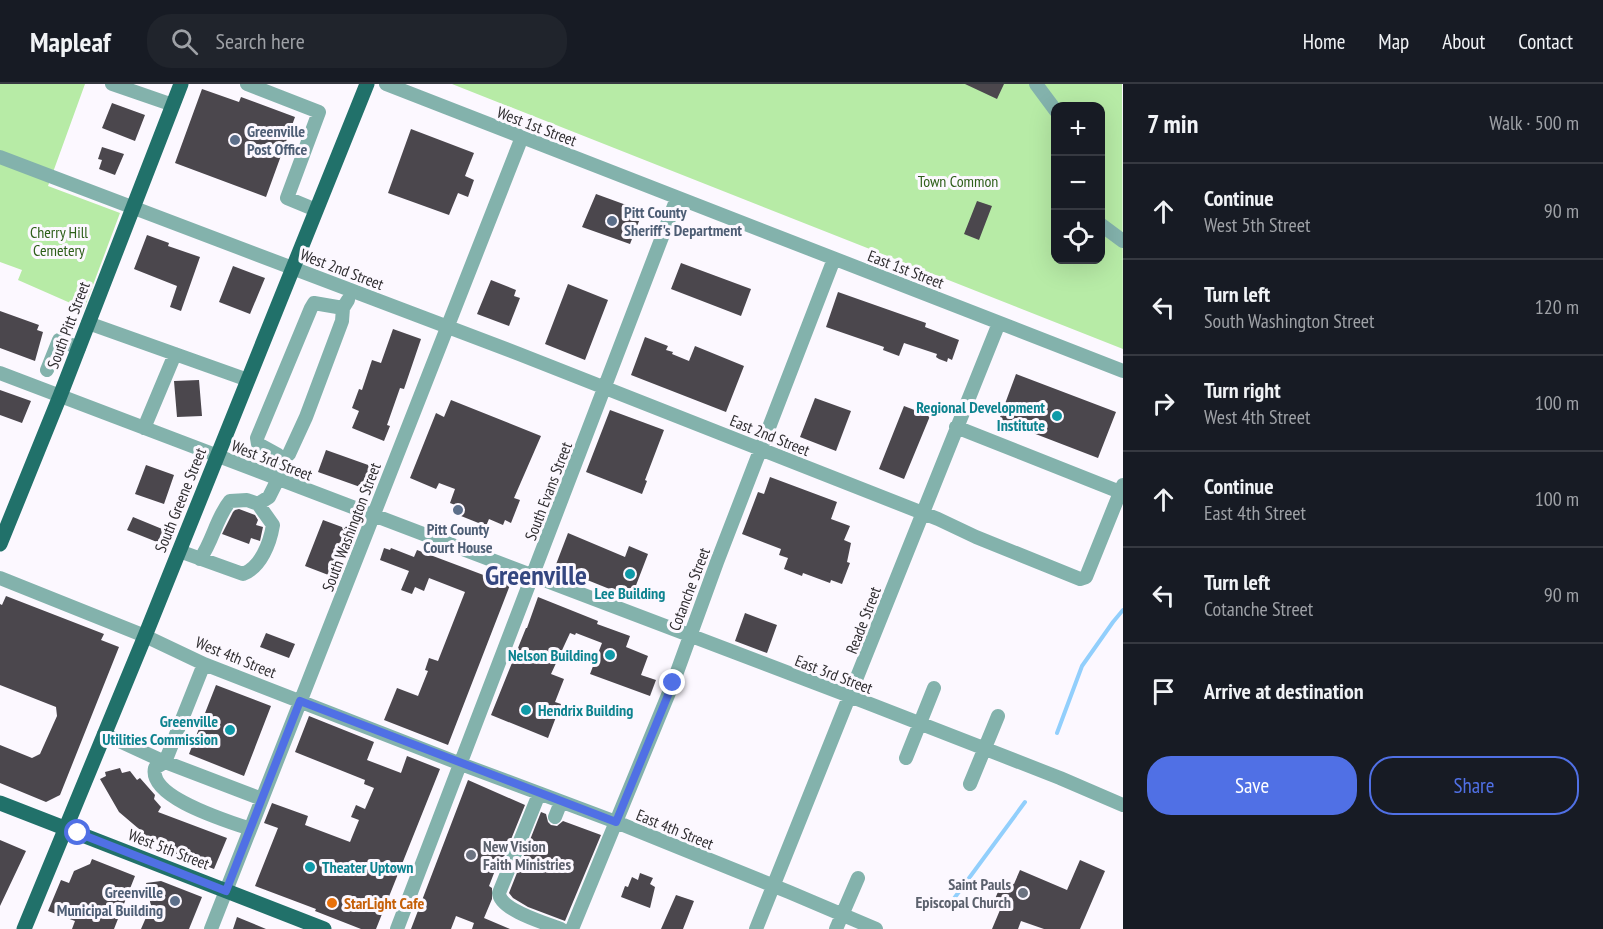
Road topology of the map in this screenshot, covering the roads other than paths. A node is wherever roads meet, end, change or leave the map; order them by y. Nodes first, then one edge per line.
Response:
1 (112, 84) edge
2 (181, 84) edge
3 (247, 84) edge
4 (288, 84) edge
5 (367, 84) edge
6 (386, 84) edge
7 (1036, 84) edge
8 (262, 87) edge
9 (282, 98) junction
10 (1051, 104) edge
11 (173, 105) junction
12 (522, 137) junction
13 (0, 157) edge
14 (677, 198) junction
15 (133, 207) junction
16 (316, 210) junction
17 (1105, 227) edge
18 (1123, 241) edge
19 (834, 259) junction
20 (292, 268) junction
21 (353, 291) junction
22 (343, 308) junction
23 (88, 323) junction
24 (999, 323) junction
25 (447, 327) junction
26 (78, 348) junction
27 (174, 354) junction
28 (47, 370) dead end
29 (1123, 371) edge
30 (0, 373) edge
31 (248, 380) junction
32 (605, 389) junction
33 (60, 396) junction
34 (956, 427) junction
35 (144, 428) junction
36 (761, 449) junction
37 (217, 456) junction
38 (282, 462) junction
39 (278, 479) junction
40 (1122, 489) edge
41 (258, 504) junction
42 (922, 513) junction
43 (373, 516) junction
44 (0, 544) edge
45 (179, 551) junction
46 (200, 559) junction
47 (532, 577) junction
48 (0, 578) edge
49 (689, 635) junction
50 (145, 636) junction
51 (204, 664) junction
52 (934, 688) dead end
53 (850, 698) junction
54 (300, 701) junction
55 (998, 716) dead end
56 (920, 725) junction
57 (104, 734) junction
58 (985, 749) junction
59 (906, 758) dead end
60 (165, 762) junction
61 (460, 764) junction
62 (970, 784) dead end
63 (539, 794) junction
64 (262, 799) junction
65 (0, 802) edge
66 (561, 802) junction
67 (1123, 805) edge
68 (555, 817) dead end
69 (616, 822) junction
70 (65, 828) junction
71 (250, 829) junction
72 (858, 878) dead end
73 (773, 887) junction
74 (226, 891) junction
75 (843, 915) junction
76 (572, 924) edge
77 (299, 925) edge
78 (24, 929) edge
79 (211, 929) edge
80 (324, 929) edge
81 (397, 929) edge
82 (756, 929) edge
83 (836, 929) edge
84 (876, 929) edge

1 - 11 street
2 - 11 main road, South Pitt Street
3 - 8 street
4 - 9 street
5 - 16 main road, South Greene Street
6 - 12 street, West 1st Street
7 - 10 street
8 - 9 street
9 - 16 street
11 - 15 main road, South Pitt Street
12 - 14 street, West 1st Street
12 - 25 street, South Washington Street
13 - 15 street, West 2nd Street
14 - 19 street, East 1st Street
14 - 32 street, South Evans Street
15 - 20 street, West 2nd Street
15 - 23 main road, South Pitt Street
16 - 20 main road, South Greene Street
17 - 18 street
19 - 24 street, East 1st Street
19 - 36 street, Cotanche Street
20 - 21 street, West 2nd Street
20 - 31 main road, South Greene Street
21 - 22 street
21 - 25 street, West 2nd Street
22 - 38 street
22 - 38 street
23 - 26 main road, South Pitt Street
23 - 27 street
24 - 29 street, East 1st Street
24 - 34 street, Reade Street
25 - 32 street, West 2nd Street
25 - 43 street, South Washington Street
26 - 28 street
26 - 33 main road, South Pitt Street
27 - 31 street
27 - 35 street
30 - 33 street, West 3rd Street
31 - 37 main road, South Greene Street
32 - 36 street, East 2nd Street
32 - 47 street, South Evans Street
33 - 35 street, West 3rd Street
33 - 44 main road, South Pitt Street
34 - 40 street
34 - 42 street, Reade Street
35 - 37 street, West 3rd Street
36 - 42 street, East 2nd Street
36 - 49 street, Cotanche Street
37 - 39 street, West 3rd Street
37 - 45 main road, South Greene Street
38 - 39 street
39 - 41 street
39 - 43 street, West 3rd Street
40 - 42 street, East 2nd Street
41 - 46 street
41 - 46 street
42 - 53 street, Reade Street
43 - 47 street, West 3rd Street
43 - 54 street, South Washington Street
45 - 46 street
45 - 50 main road, South Greene Street
47 - 49 street, East 3rd Street
47 - 61 street, South Evans Street
48 - 50 street, West 4th Street
49 - 53 street, East 3rd Street
49 - 69 street, Cotanche Street
50 - 51 street, West 4th Street
50 - 57 main road, South Greene Street
51 - 54 street, West 4th Street
51 - 60 street
52 - 56 street
53 - 56 street, East 3rd Street
53 - 73 street, Reade Street
54 - 61 street, West 4th Street
54 - 64 street, South Washington Street
55 - 58 street
56 - 58 street, East 3rd Street
56 - 59 street
57 - 60 street
57 - 70 main road, South Greene Street
58 - 62 street
58 - 67 street, East 3rd Street
60 - 64 street
60 - 71 street
61 - 63 street, East 4th Street
61 - 81 street, South Evans Street
63 - 66 street, East 4th Street
63 - 76 street
64 - 71 street, South Washington Street
65 - 70 main road, West 5th Street
66 - 68 street
66 - 69 street, East 4th Street
69 - 73 street, East 4th Street
69 - 76 street, Cotanche Street
70 - 74 main road, West 5th Street
70 - 78 main road, South Greene Street
71 - 74 street, South Washington Street
72 - 75 street
73 - 75 street, East 4th Street
73 - 82 street, Reade Street
74 - 77 main road, West 5th Street
74 - 79 street, South Washington Street
75 - 83 street
75 - 84 street, East 4th Street
77 - 80 main road, West 5th Street

